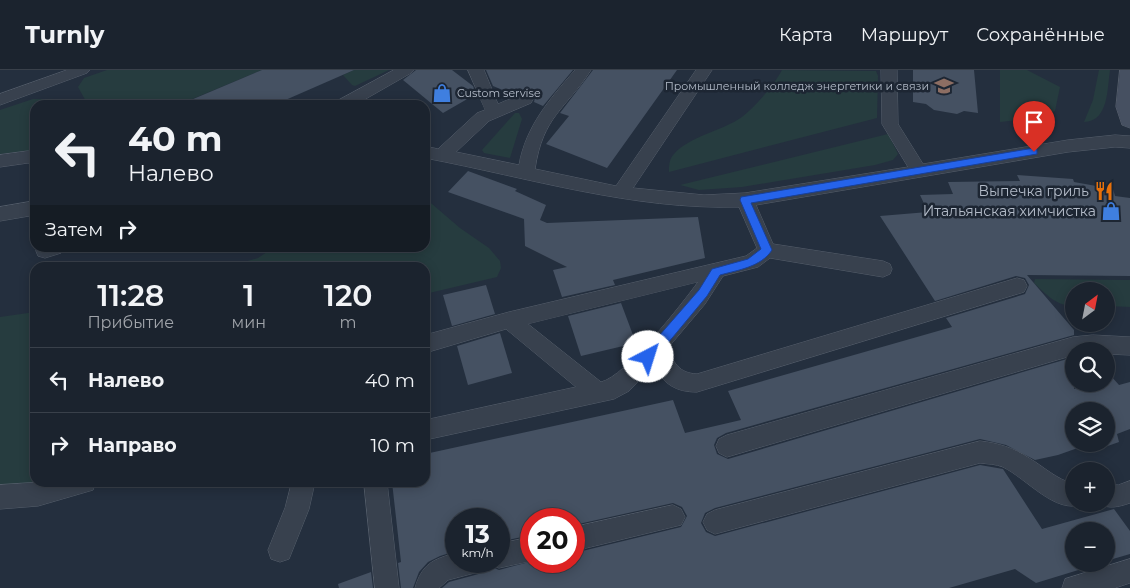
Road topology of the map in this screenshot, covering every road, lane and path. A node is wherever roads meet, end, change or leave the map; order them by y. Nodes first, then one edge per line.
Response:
1 (82, 70) edge
2 (406, 70) edge
3 (584, 70) edge
4 (704, 70) edge
5 (889, 70) edge
6 (1130, 70) edge
7 (479, 72) edge
8 (525, 99) dead end
9 (0, 100) edge
10 (352, 100) edge
11 (493, 111) junction
12 (1130, 120) edge
13 (1130, 142) edge
14 (430, 153) edge
15 (442, 155) junction
16 (30, 157) edge
17 (0, 161) edge
18 (919, 171) junction
19 (526, 173) junction
20 (620, 193) junction
21 (745, 200) junction
22 (30, 209) edge
23 (0, 214) edge
24 (766, 250) junction
25 (883, 269) dead end
26 (716, 272) junction
27 (1017, 286) dead end
28 (509, 320) junction
29 (430, 343) edge
30 (1130, 346) edge
31 (656, 348) junction
32 (599, 393) junction
33 (430, 429) edge
34 (727, 446) dead end
35 (67, 487) edge
36 (303, 487) edge
37 (376, 487) edge
38 (1130, 492) edge
39 (1065, 494) edge
40 (1115, 496) edge
41 (0, 497) edge
42 (673, 517) dead end
43 (715, 522) dead end
44 (585, 537) edge
45 (280, 550) dead end
46 (445, 569) edge
47 (1130, 571) edge
48 (1078, 587) edge
49 (387, 588) edge
50 (427, 588) edge

1 - 9 lane
2 - 10 lane
3 - 19 lane
4 - 20 lane
5 - 18 lane
6 - 12 main road
7 - 11 lane
8 - 11 lane
11 - 15 lane
13 - 18 lane
14 - 15 lane
15 - 19 lane
16 - 17 lane
18 - 21 lane
19 - 20 lane
20 - 21 lane
21 - 24 lane
22 - 23 lane
24 - 25 lane
24 - 26 lane
26 - 28 lane
26 - 31 lane
27 - 31 lane
28 - 29 lane
28 - 32 lane
30 - 34 lane
31 - 32 lane
32 - 33 lane
35 - 41 lane
36 - 45 lane
37 - 49 lane
38 - 40 lane
39 - 43 lane
42 - 44 lane
46 - 50 lane
47 - 48 lane

